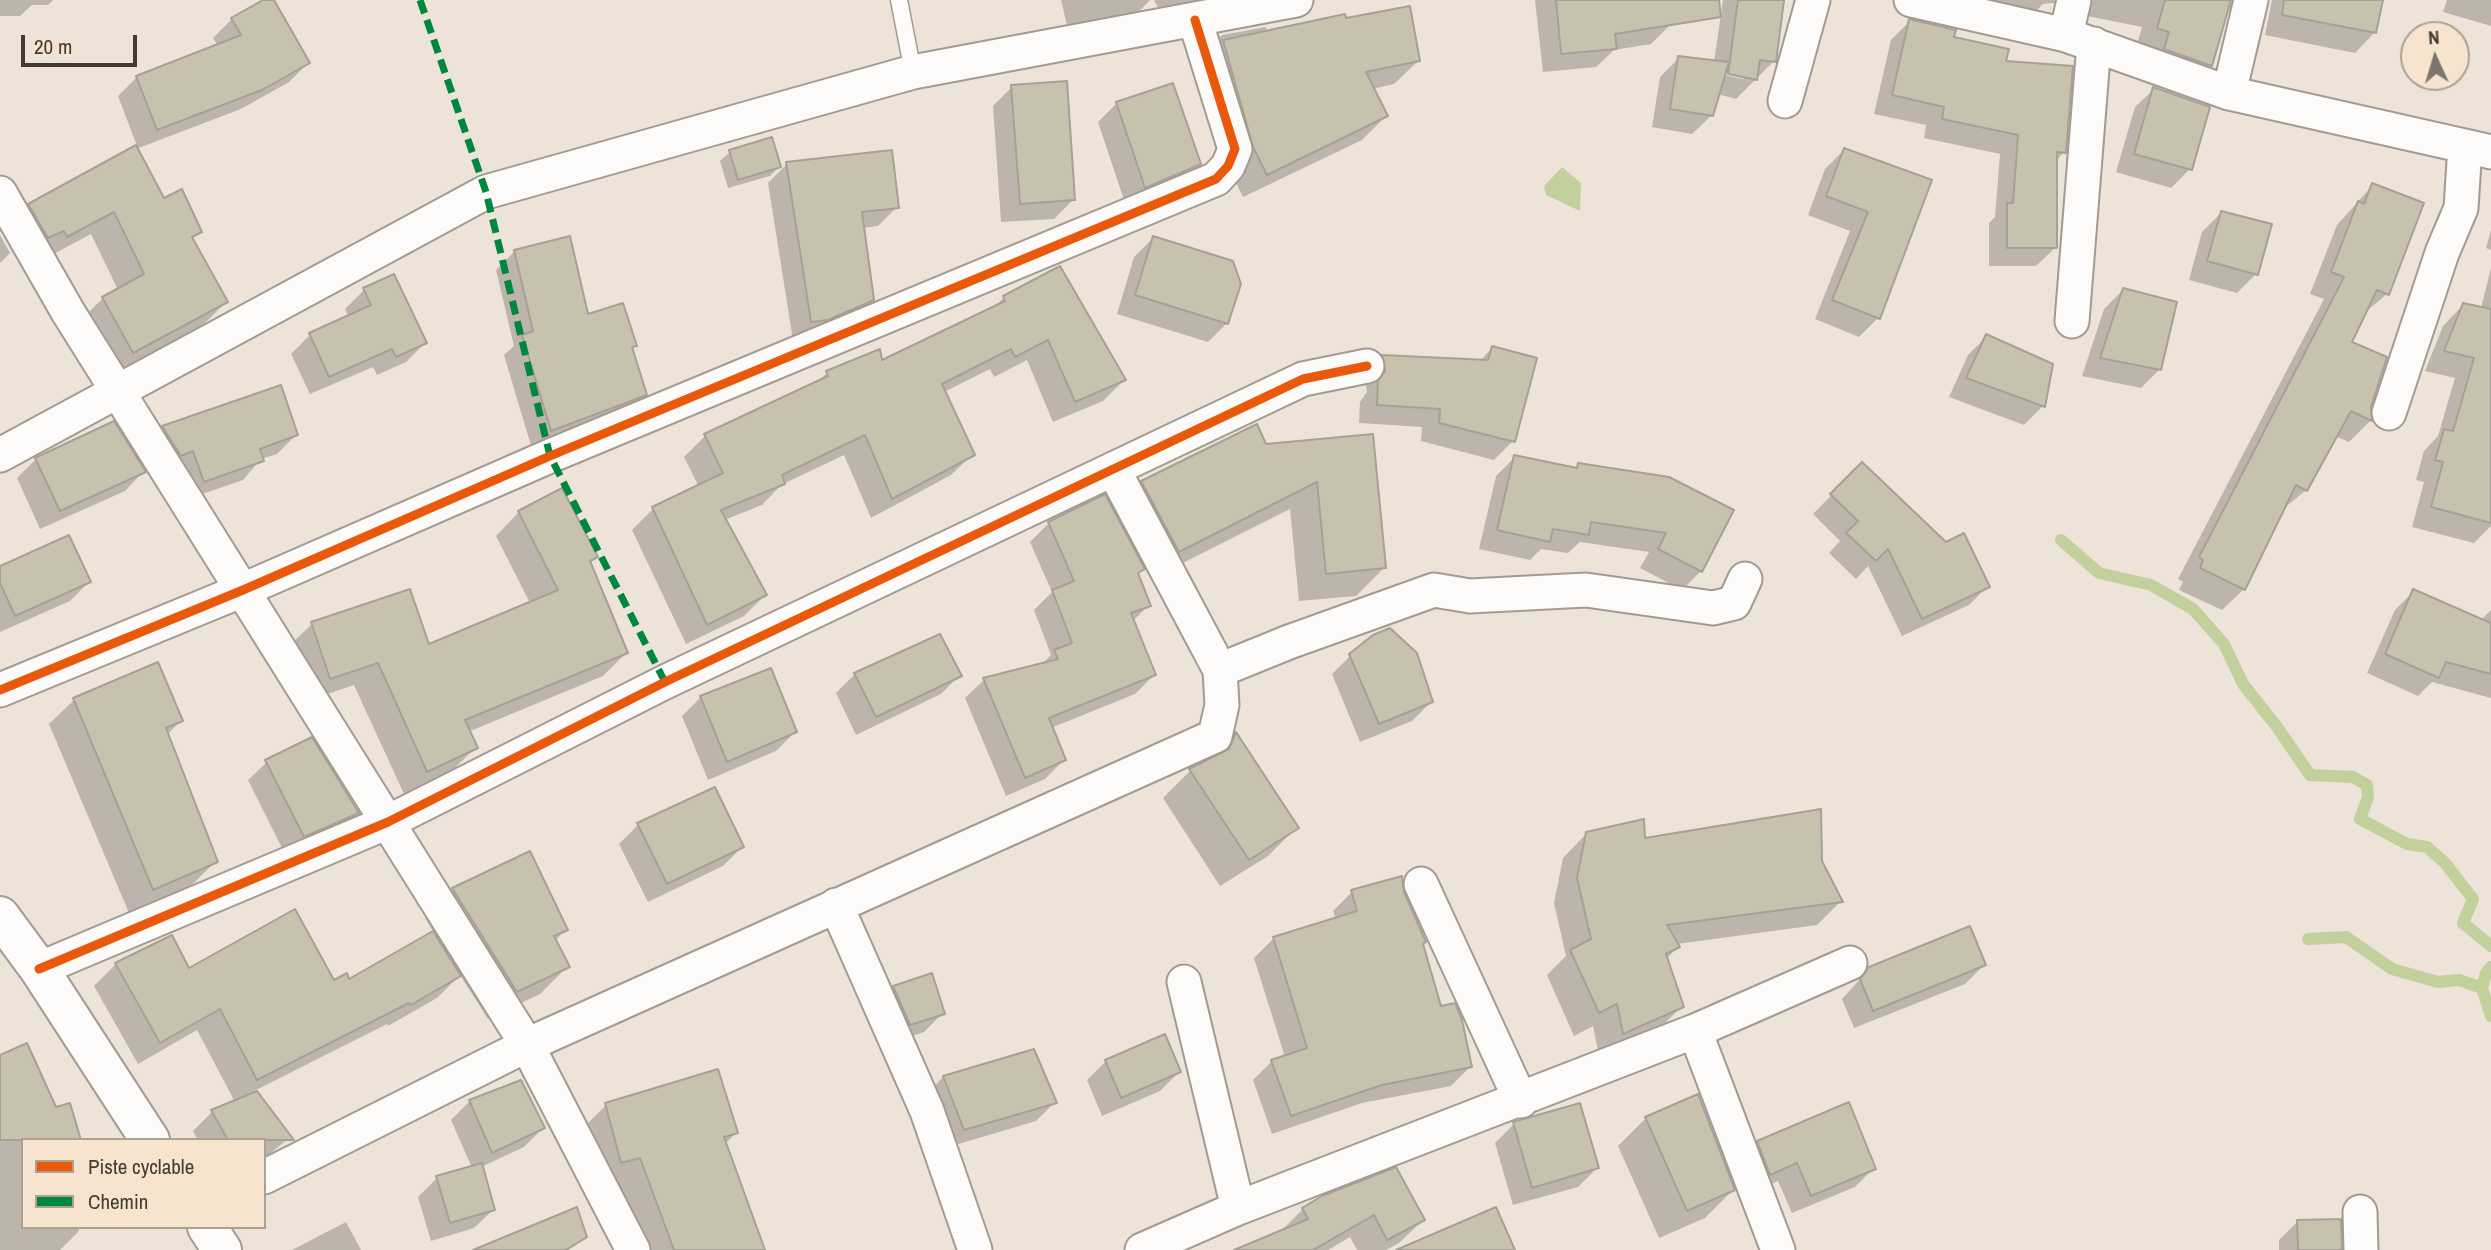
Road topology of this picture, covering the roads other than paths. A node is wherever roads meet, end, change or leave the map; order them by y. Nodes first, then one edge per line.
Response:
1 (899, 0) edge
2 (1296, 0) edge
3 (1812, 0) edge
4 (1911, 0) edge
5 (2074, 0) edge
6 (2251, 0) edge
7 (1187, 14) edge
8 (2080, 39) junction
9 (913, 72) junction
10 (2229, 93) junction
11 (1785, 101) dead end
12 (2483, 144) edge
13 (0, 193) edge
14 (2072, 321) dead end
15 (1367, 366) dead end
16 (117, 391) junction
17 (2389, 413) dead end
18 (0, 456) edge
19 (1113, 469) junction
20 (1745, 579) dead end
21 (243, 590) junction
22 (1220, 670) junction
23 (0, 690) edge
24 (388, 822) junction
25 (1420, 884) dead end
26 (836, 905) junction
27 (0, 916) edge
28 (1850, 963) dead end
29 (39, 969) junction
30 (1184, 982) dead end
31 (1695, 1031) junction
32 (527, 1045) junction
33 (1521, 1101) junction
34 (149, 1138) edge
35 (266, 1176) edge
36 (1238, 1208) junction
37 (2360, 1212) dead end
38 (633, 1250) edge
39 (975, 1250) edge
40 (1143, 1250) edge
41 (1779, 1250) edge
42 (2361, 1250) edge

1 - 9 lane
2 - 7 street
3 - 11 street
4 - 8 street
5 - 8 street
6 - 10 street
7 - 9 street
7 - 21 street
8 - 10 street
8 - 14 street
9 - 16 street
10 - 12 street
12 - 17 street
13 - 16 street
15 - 19 street
16 - 18 street
16 - 21 street
19 - 22 street
19 - 24 street
20 - 22 street
21 - 23 street
21 - 24 street
22 - 26 street
24 - 29 street
24 - 32 street
25 - 33 street
26 - 32 street
26 - 39 street
27 - 29 street
28 - 31 street
29 - 34 street
30 - 36 street
31 - 33 street
31 - 41 street
32 - 35 street
32 - 38 street
33 - 36 street
36 - 40 street
37 - 42 street

